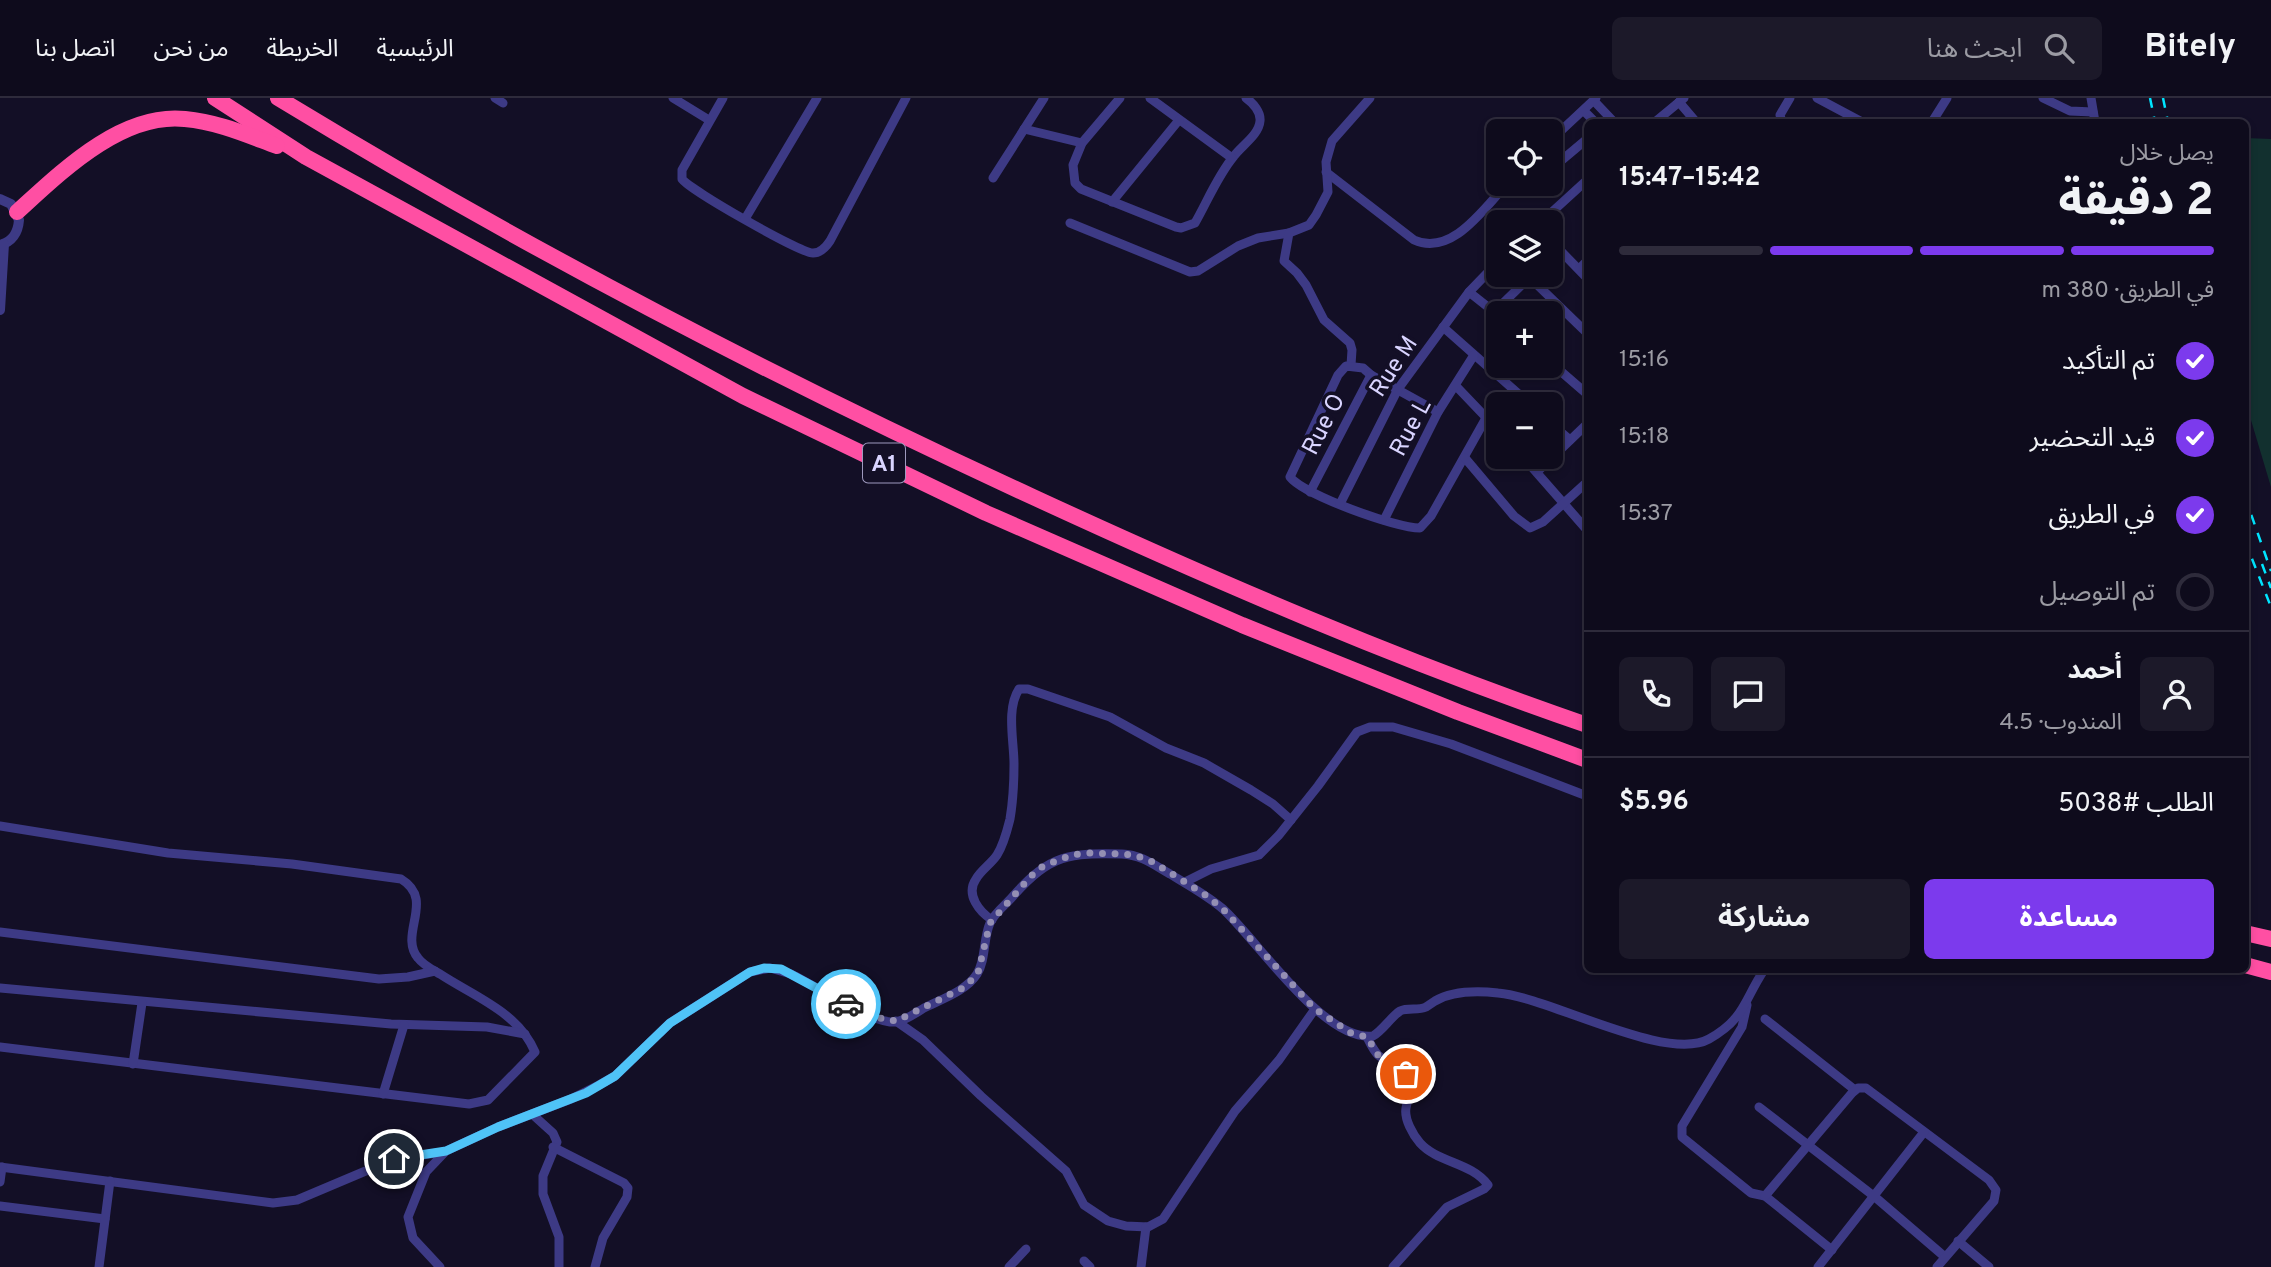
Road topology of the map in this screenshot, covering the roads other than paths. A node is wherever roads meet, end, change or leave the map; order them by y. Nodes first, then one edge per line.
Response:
1 (215, 98) edge
2 (278, 98) edge
3 (673, 98) edge
4 (723, 98) edge
5 (817, 98) edge
6 (906, 98) edge
7 (1044, 98) edge
8 (1120, 98) edge
9 (1150, 98) edge
10 (1246, 98) edge
11 (1370, 98) edge
12 (1790, 98) edge
13 (1817, 98) edge
14 (1947, 98) edge
15 (2043, 98) edge
16 (2091, 98) edge
17 (1595, 100) edge
18 (1681, 100) edge
19 (1584, 111) junction
20 (2094, 117) edge
21 (1592, 119) edge
22 (1611, 119) edge
23 (1659, 119) edge
24 (1694, 119) edge
25 (1781, 119) edge
26 (1856, 119) edge
27 (1934, 119) edge
28 (709, 120) junction
29 (1179, 120) junction
30 (1024, 129) junction
31 (1563, 130) edge
32 (1584, 142) edge
33 (1082, 143) junction
34 (306, 157) junction
35 (1232, 158) junction
36 (1563, 159) edge
37 (1326, 172) junction
38 (993, 178) dead end
39 (1584, 183) edge
40 (1495, 196) edge
41 (0, 199) edge
42 (1112, 202) junction
43 (1554, 210) edge
44 (17, 212) junction
45 (745, 219) junction
46 (1070, 223) dead end
47 (1290, 233) junction
48 (2, 245) edge
49 (1563, 253) edge
50 (1584, 264) edge
51 (1579, 269) junction
52 (1486, 274) edge
53 (1584, 275) edge
54 (1520, 287) edge
55 (1541, 287) edge
56 (1469, 292) junction
57 (1508, 301) edge
58 (1486, 306) edge
59 (0, 310) edge
60 (1443, 327) junction
61 (1584, 330) edge
62 (1474, 355) junction
63 (1351, 365) junction
64 (1563, 373) edge
65 (1371, 375) junction
66 (1456, 386) junction
67 (1398, 389) junction
68 (1584, 391) edge
69 (1516, 392) edge
70 (1438, 412) junction
71 (1486, 418) joint
72 (1584, 427) edge
73 (1563, 434) edge
74 (1570, 440) junction
75 (1465, 458) junction
76 (1534, 469) edge
77 (1537, 472) junction
78 (1584, 485) edge
79 (1310, 492) junction
80 (1564, 504) junction
81 (1340, 505) junction
82 (1384, 520) junction
83 (1584, 527) edge
84 (1584, 724) edge
85 (1584, 759) edge
86 (1584, 795) edge
87 (1291, 820) junction
88 (0, 826) edge
89 (1185, 882) junction
90 (992, 920) junction
91 (0, 932) edge
92 (2249, 934) edge
93 (2271, 939) edge
94 (2249, 966) edge
95 (435, 971) junction
96 (2271, 972) edge
97 (1762, 973) edge
98 (0, 988) edge
99 (142, 1003) junction
100 (1747, 1003) junction
101 (1315, 1009) junction
102 (1765, 1019) dead end
103 (896, 1021) junction
104 (404, 1025) junction
105 (1725, 1028) junction
106 (524, 1034) junction
107 (1367, 1037) junction
108 (1731, 1045) junction
109 (0, 1047) edge
110 (133, 1064) junction
111 (1855, 1090) junction
112 (383, 1094) junction
113 (1759, 1107) dead end
114 (532, 1114) junction
115 (1924, 1132) junction
116 (1808, 1145) junction
117 (553, 1147) junction
118 (446, 1151) junction
119 (1, 1167) edge
120 (110, 1181) junction
121 (0, 1182) edge
122 (1765, 1196) junction
123 (1875, 1196) junction
124 (0, 1206) edge
125 (105, 1219) junction
126 (1146, 1227) junction
127 (1958, 1241) junction
128 (1026, 1249) dead end
129 (1832, 1250) junction
130 (1945, 1257) junction
131 (99, 1267) edge
132 (440, 1267) edge
133 (559, 1267) edge
134 (595, 1267) edge
135 (1009, 1267) edge
136 (1141, 1267) edge
137 (1393, 1267) edge
138 (1818, 1267) edge
139 (1937, 1267) edge
140 (1989, 1267) edge

1 - 34 highway, A1
2 - 84 highway, A1
3 - 28 street
4 - 28 street
5 - 45 street
6 - 45 street
7 - 30 street
8 - 33 street
9 - 29 street
10 - 35 street
11 - 37 street
12 - 25 street
13 - 26 street
14 - 27 street
15 - 20 street
16 - 20 street
17 - 19 street
17 - 22 street
18 - 23 street
18 - 24 street
19 - 21 street
19 - 31 street
28 - 45 street
29 - 35 street
29 - 42 street
30 - 33 street
30 - 38 street
32 - 36 street
33 - 42 street
34 - 44 highway
34 - 85 highway, A1
35 - 42 street
37 - 40 street
37 - 47 street
39 - 43 street
41 - 44 street
44 - 48 street
46 - 47 street
47 - 63 street
48 - 59 street
49 - 51 street
50 - 51 street
51 - 53 street
52 - 56 street, Rue M
54 - 57 street
55 - 61 street
56 - 58 street
56 - 60 street, Rue M
60 - 62 street
60 - 67 street, Rue M
62 - 66 street, Rue L
62 - 69 street
63 - 65 street
63 - 79 street
64 - 68 street
65 - 67 street
65 - 79 street, Rue O
66 - 70 street, Rue L
66 - 71 street
67 - 70 street
67 - 81 street, Rue M
70 - 82 street, Rue L
71 - 75 street
72 - 74 street
73 - 74 street
74 - 77 street
75 - 80 street
75 - 82 street
76 - 77 street
77 - 80 street
78 - 80 street
79 - 81 street
80 - 83 street
81 - 82 street
86 - 87 street
87 - 89 street
87 - 90 street
88 - 95 street
89 - 90 street
89 - 101 street
90 - 103 street
91 - 95 street
92 - 93 highway
94 - 96 highway
95 - 106 street
97 - 100 street
98 - 99 street
99 - 104 street
99 - 110 street
100 - 105 street
100 - 108 street
101 - 107 street
101 - 126 street
102 - 111 street
103 - 114 street
103 - 126 street
104 - 106 street
104 - 112 street
105 - 107 street
105 - 108 street
106 - 112 street
107 - 137 street
108 - 122 street
109 - 110 street
110 - 112 street
111 - 115 street
111 - 116 street
113 - 116 street
114 - 117 street
114 - 118 street
115 - 123 street
115 - 127 street
116 - 122 street
116 - 123 street
117 - 133 street
117 - 134 street
118 - 120 street
118 - 132 street
119 - 120 street
119 - 121 street
120 - 125 street
122 - 129 street
123 - 129 street
123 - 130 street
124 - 125 street
125 - 131 street
126 - 136 street
127 - 130 street
127 - 140 street
128 - 135 street
129 - 138 street
130 - 139 street

